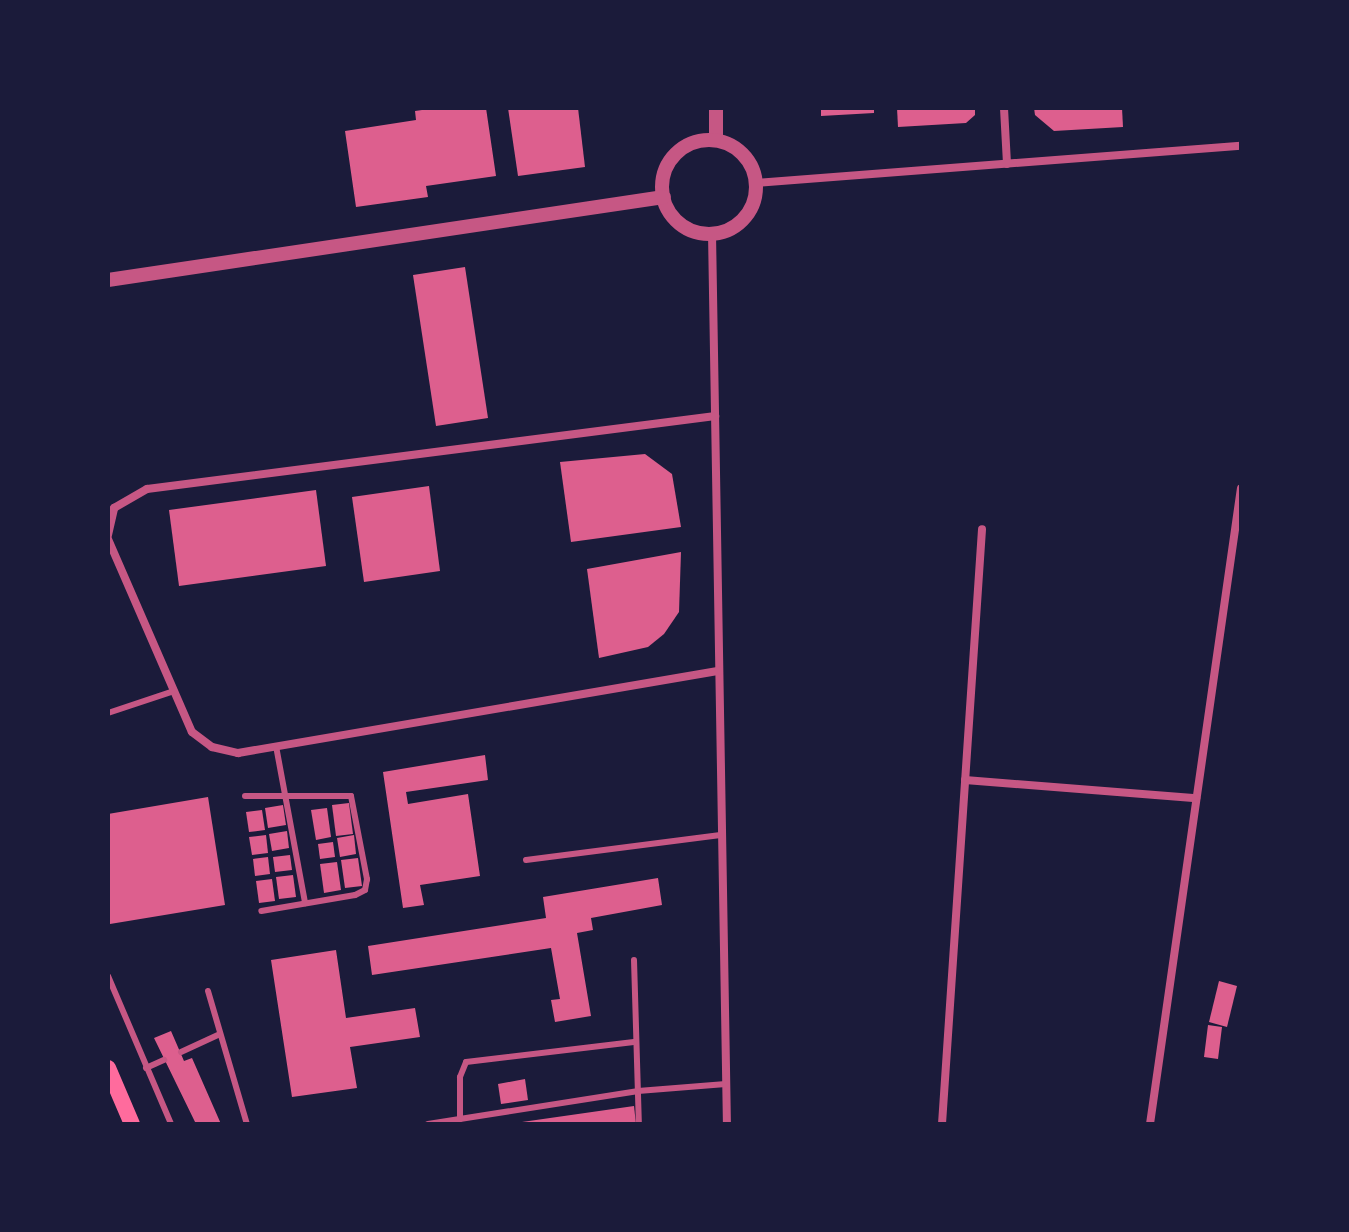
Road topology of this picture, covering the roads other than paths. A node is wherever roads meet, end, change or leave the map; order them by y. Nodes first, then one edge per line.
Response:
1 (716, 108) edge
2 (1004, 108) edge
3 (716, 140) junction
4 (1241, 146) edge
5 (1007, 164) junction
6 (756, 183) junction
7 (664, 197) junction
8 (712, 233) junction
9 (108, 280) edge
10 (715, 416) junction
11 (1241, 488) edge
12 (982, 529) dead end
13 (108, 537) edge
14 (1231, 574) junction
15 (1241, 576) edge
16 (719, 671) junction
17 (174, 691) junction
18 (108, 713) edge
19 (276, 746) junction
20 (965, 780) junction
21 (245, 796) dead end
22 (289, 797) junction
23 (1196, 798) junction
24 (722, 835) junction
25 (526, 860) dead end
26 (305, 903) junction
27 (261, 911) dead end
28 (634, 960) dead end
29 (108, 976) edge
30 (208, 991) dead end
31 (220, 1034) junction
32 (634, 1042) junction
33 (181, 1052) dead end
34 (164, 1060) dead end
35 (108, 1068) edge
36 (146, 1068) junction
37 (726, 1084) junction
38 (638, 1091) junction
39 (460, 1119) junction
40 (132, 1124) edge
41 (171, 1124) edge
42 (247, 1124) edge
43 (428, 1124) edge
44 (639, 1124) edge
45 (727, 1124) edge
46 (942, 1124) edge
47 (1150, 1124) edge

1 - 3 street
2 - 5 street
3 - 6 street
3 - 7 street
4 - 5 street
5 - 6 street
6 - 8 street
7 - 8 street
7 - 9 street
8 - 10 street
10 - 13 street
10 - 16 street
11 - 14 street
12 - 20 street
13 - 17 street
14 - 15 street
14 - 23 street
16 - 19 street
16 - 24 street
17 - 18 lane
17 - 19 street
19 - 22 lane
20 - 23 street
20 - 46 street
21 - 22 lane
22 - 26 lane
22 - 26 lane
23 - 47 street
24 - 25 lane
24 - 37 street
26 - 27 lane
28 - 32 lane
29 - 36 lane
30 - 31 lane
31 - 33 lane
31 - 42 lane
32 - 38 lane
32 - 39 lane
34 - 36 lane
35 - 40 main road
36 - 41 lane
37 - 38 lane
37 - 45 street
38 - 39 lane
38 - 44 lane
39 - 43 lane

